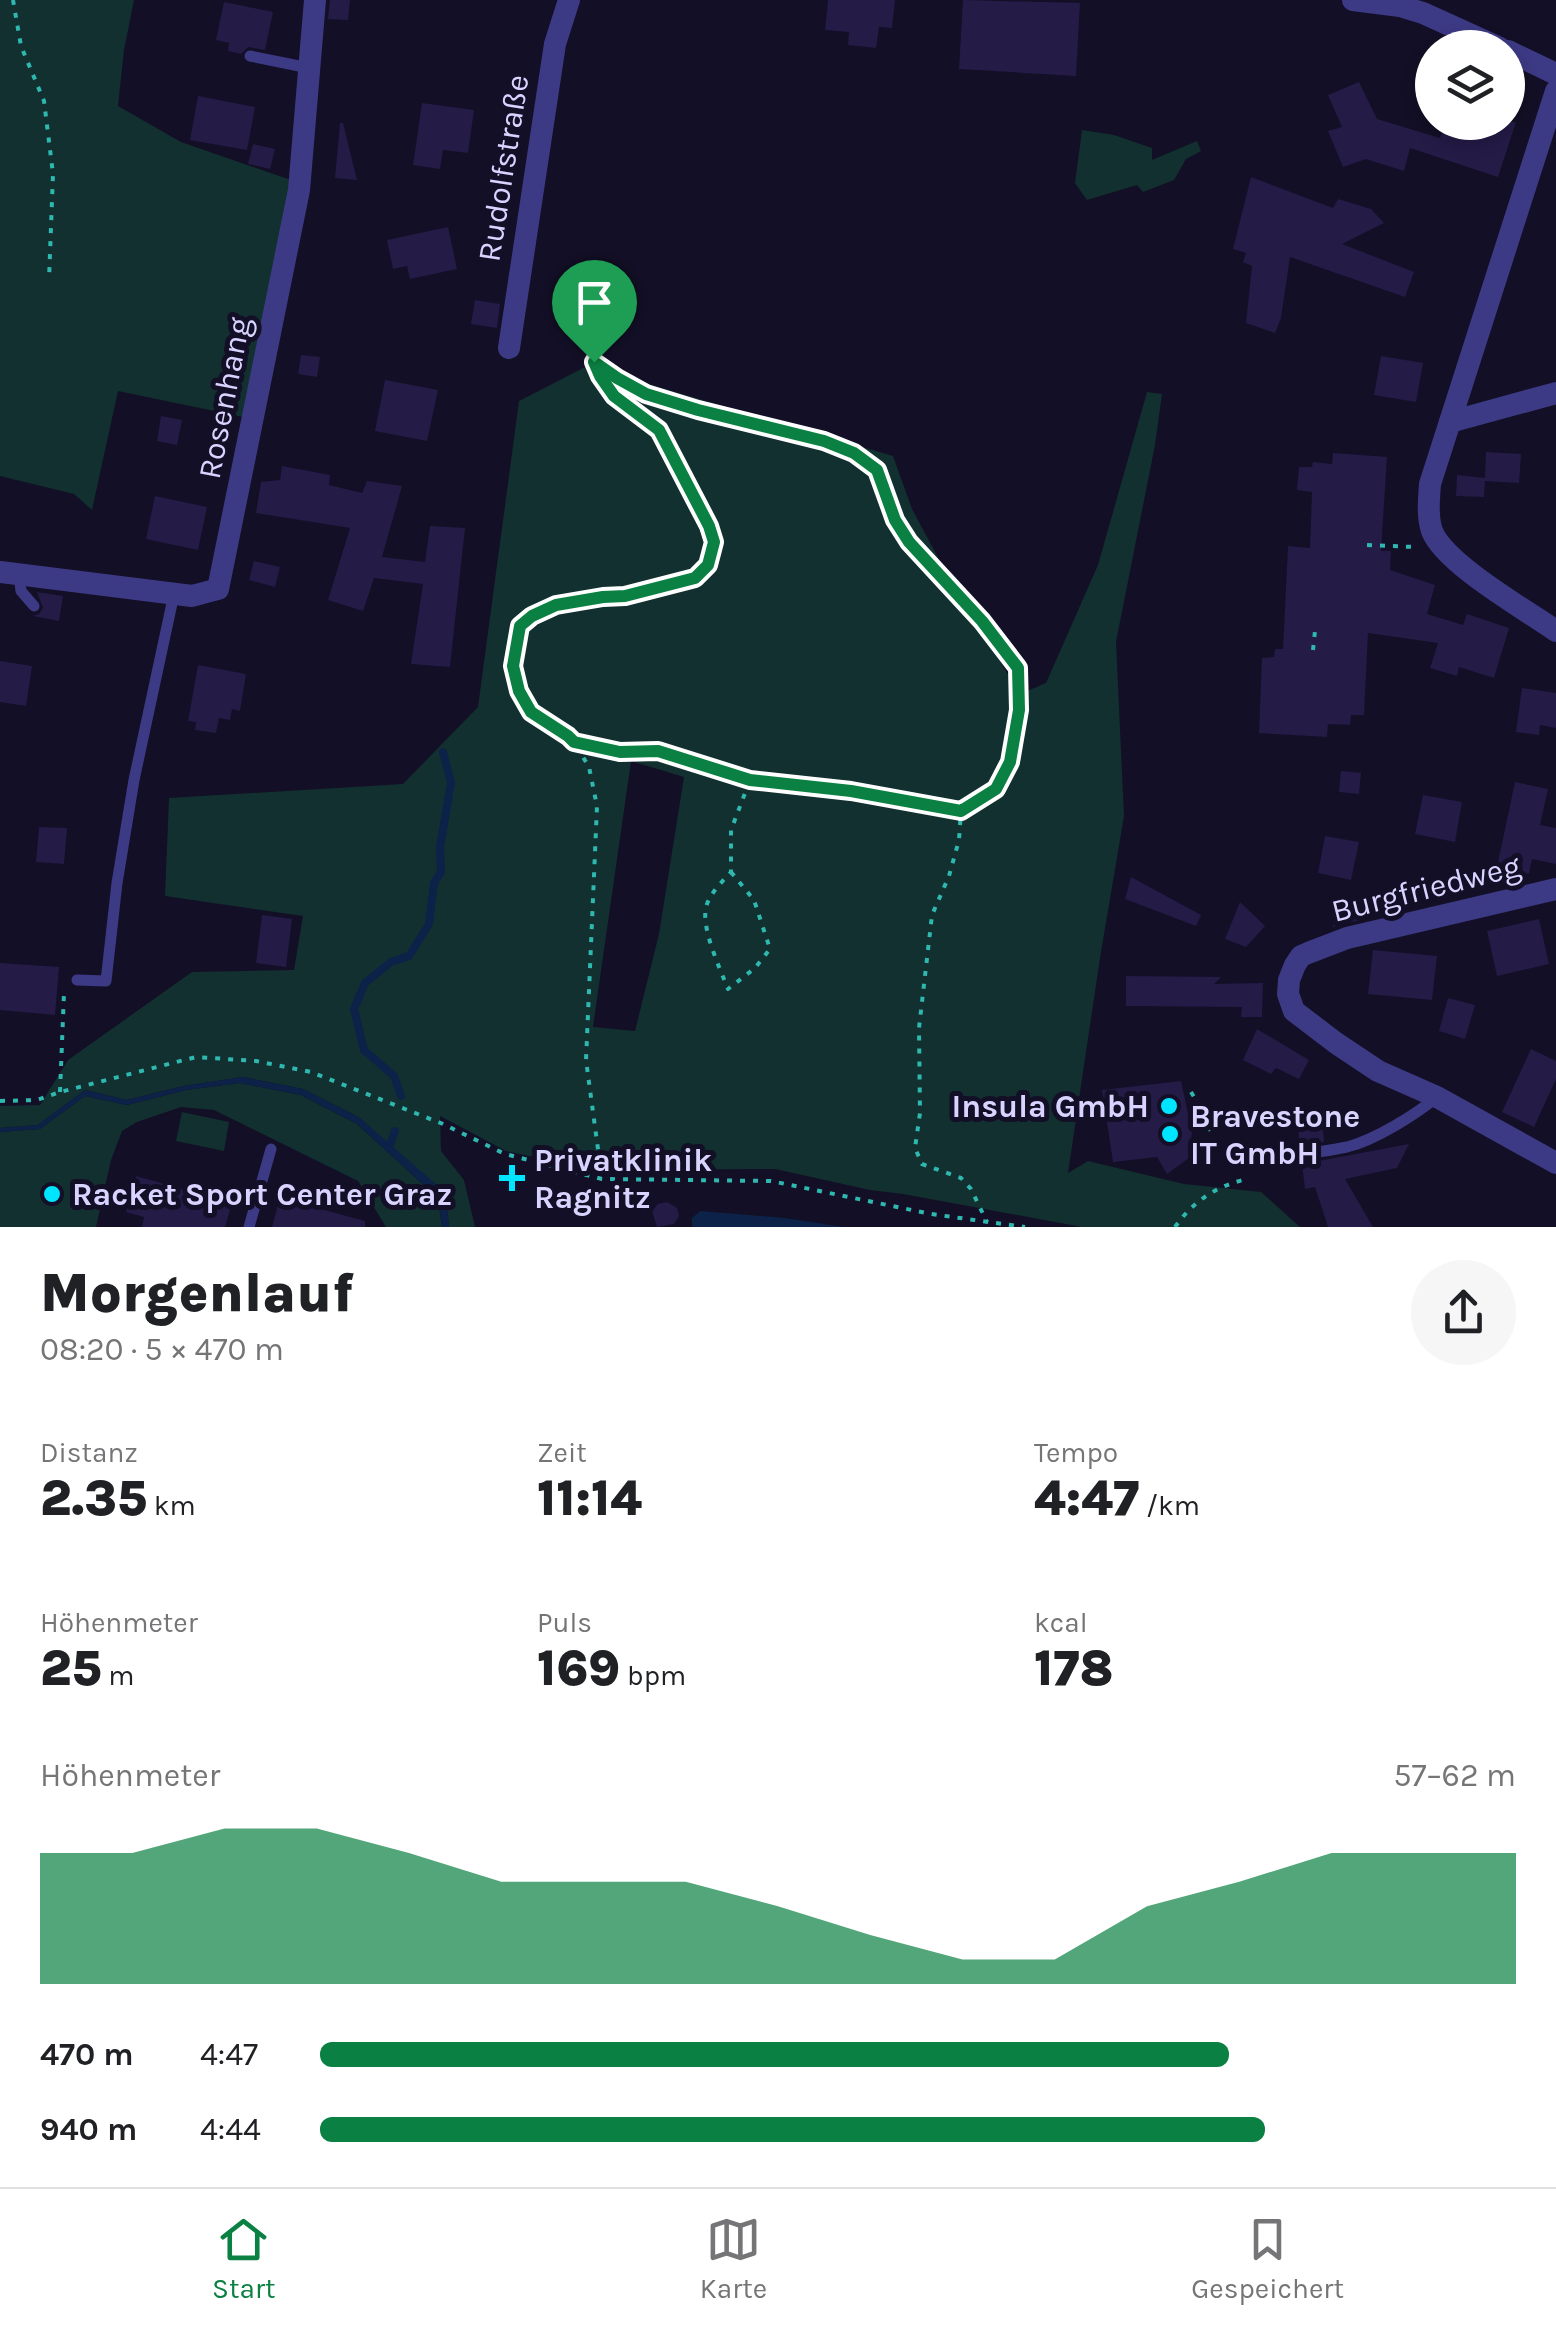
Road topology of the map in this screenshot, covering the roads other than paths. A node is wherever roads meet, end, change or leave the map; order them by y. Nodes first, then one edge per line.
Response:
1 (315, 0) edge
2 (569, 0) edge
3 (1352, 0) edge
4 (1401, 3) edge
5 (1460, 30) edge
6 (250, 56) dead end
7 (1525, 59) edge
8 (310, 68) junction
9 (1556, 74) edge
10 (1556, 91) edge
11 (509, 348) dead end
12 (1556, 393) edge
13 (1450, 422) junction
14 (10, 573) edge
15 (174, 594) junction
16 (34, 606) dead end
17 (1556, 631) edge
18 (1556, 889) edge
19 (77, 980) road end
20 (1438, 1097) junction
21 (270, 1149) dead end
22 (1245, 1161) road end
23 (1556, 1163) edge
24 (249, 1227) edge

1 - 8 street, Rosenhang
2 - 11 street, Rudolfstraße
3 - 4 street
4 - 5 street
6 - 8 lane
7 - 9 street
8 - 15 street, Rosenhang
10 - 13 street
12 - 13 street
13 - 17 street
14 - 15 street, Rosenhang
14 - 16 lane
15 - 19 lane
18 - 20 street, Burgfriedweg
20 - 22 lane
20 - 23 street, Burgfriedweg
21 - 24 lane

